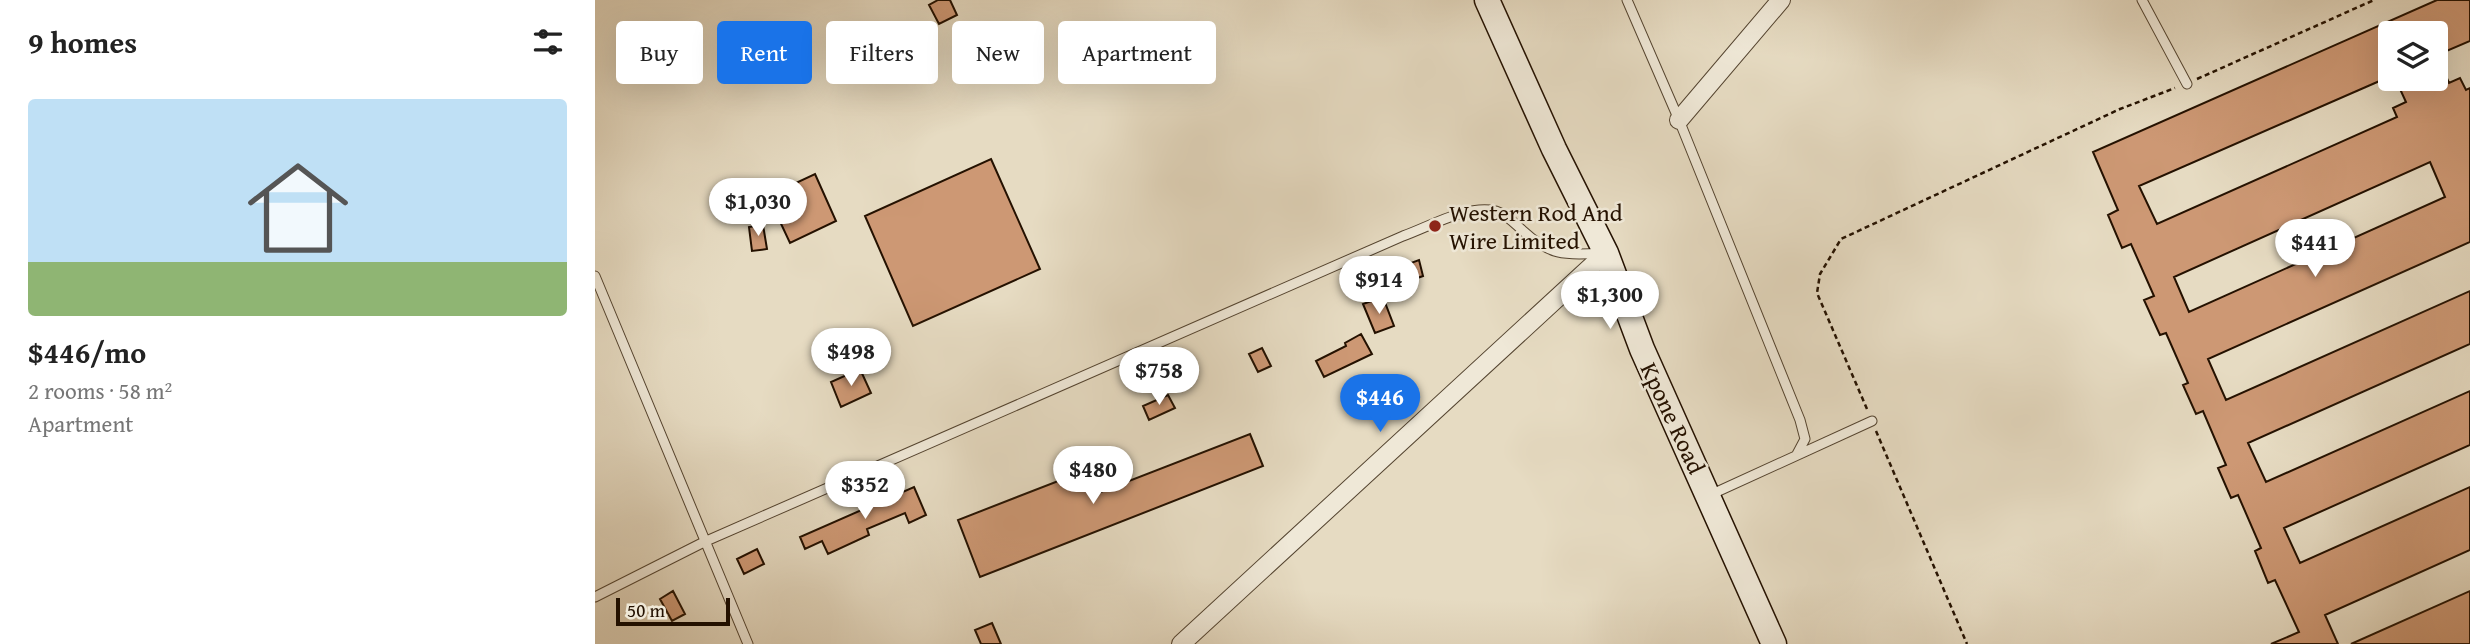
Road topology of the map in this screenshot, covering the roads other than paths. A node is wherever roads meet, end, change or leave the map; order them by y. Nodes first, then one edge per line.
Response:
1 (1487, 0) edge
2 (1627, 0) edge
3 (1781, 0) edge
4 (2142, 0) edge
5 (2187, 84) road end
6 (1679, 120) junction
7 (1606, 253) junction
8 (595, 276) edge
9 (1872, 422) road end
10 (1797, 454) junction
11 (1709, 495) junction
12 (704, 542) junction
13 (595, 597) edge
14 (748, 644) edge
15 (1181, 644) edge
16 (1774, 644) edge

1 - 7 main road, Kpone Road
2 - 6 lane
3 - 6 street
4 - 5 lane
6 - 10 lane
7 - 11 main road, Kpone Road
7 - 12 lane
7 - 15 street
8 - 12 lane
9 - 10 lane
10 - 11 lane
11 - 16 main road, Kpone Road
12 - 13 lane
12 - 14 lane

